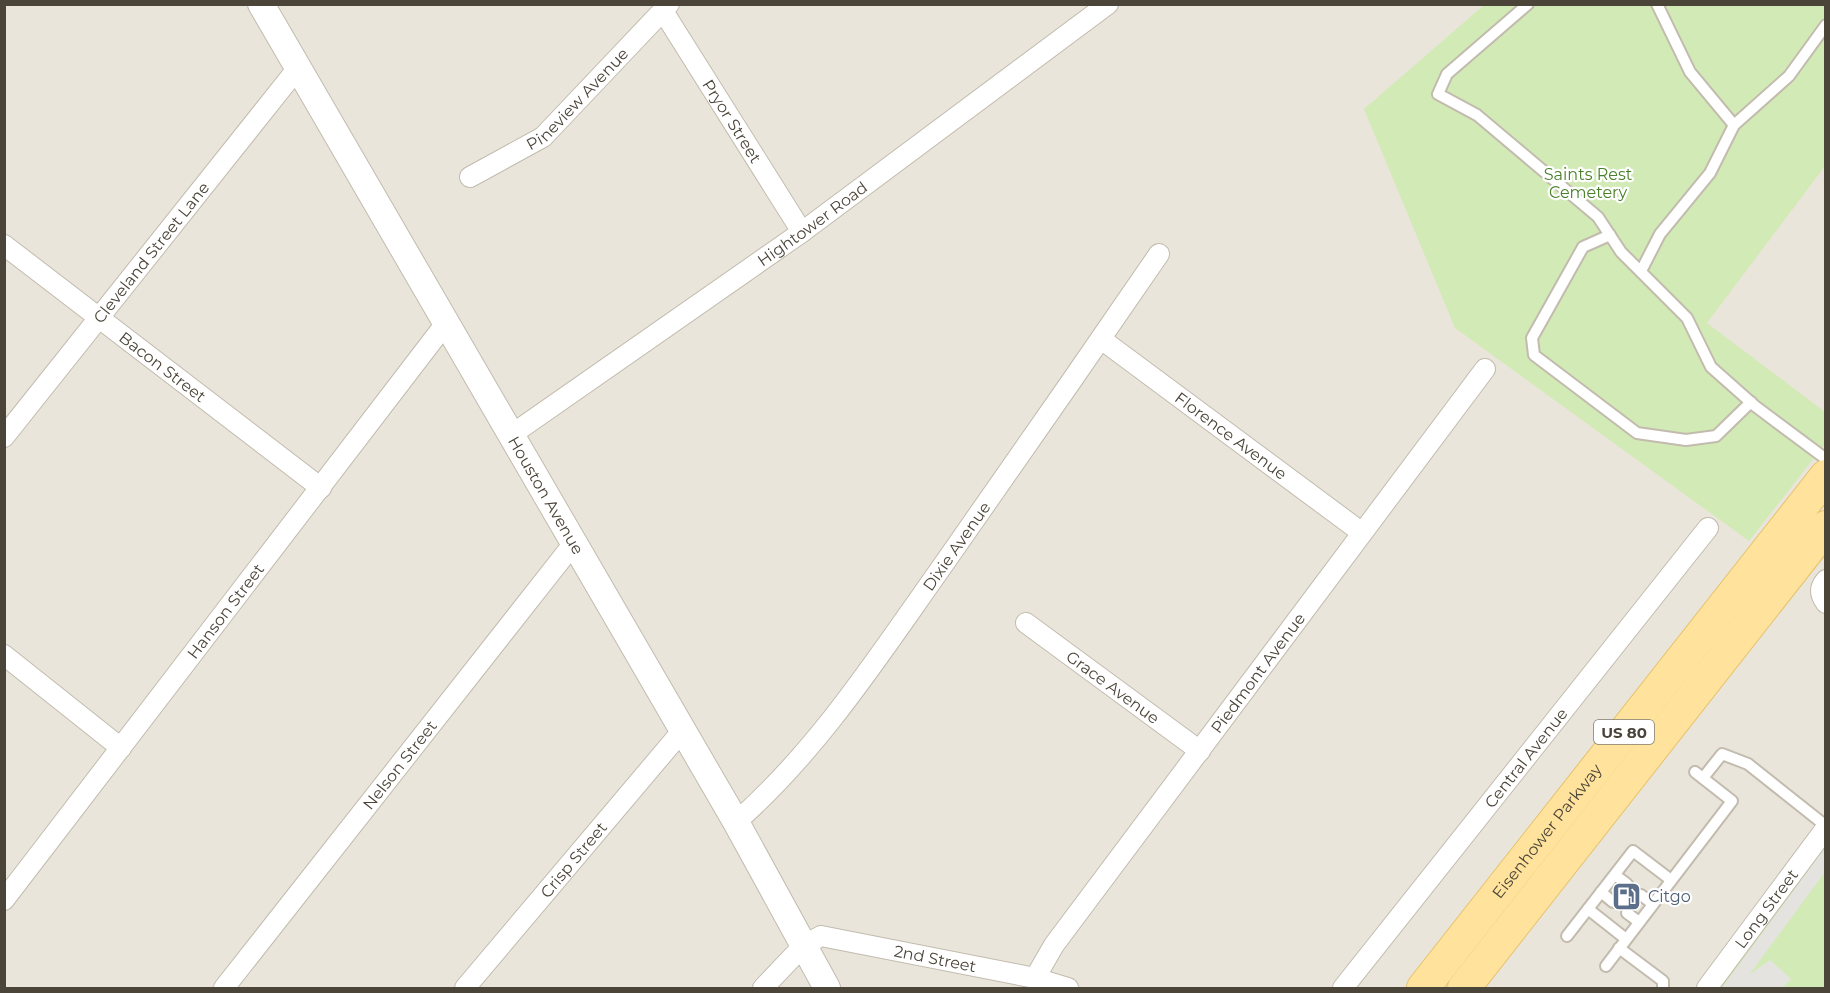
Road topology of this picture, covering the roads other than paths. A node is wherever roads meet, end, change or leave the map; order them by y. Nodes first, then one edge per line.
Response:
1 (1108, 4) edge
2 (1528, 4) edge
3 (1657, 4) edge
4 (264, 6) edge
5 (666, 8) edge
6 (1826, 25) edge
7 (297, 69) junction
8 (1734, 125) junction
9 (470, 177) dead end
10 (802, 232) junction
11 (1610, 235) junction
12 (4, 245) edge
13 (1159, 255) dead end
14 (1641, 272) junction
15 (99, 318) junction
16 (446, 323) junction
17 (1101, 339) junction
18 (1485, 369) dead end
19 (1751, 402) junction
20 (511, 435) junction
21 (4, 437) edge
22 (1826, 459) edge
23 (1826, 476) edge
24 (321, 488) junction
25 (1826, 527) edge
26 (1708, 528) dead end
27 (1361, 532) junction
28 (574, 543) junction
29 (1826, 580) edge
30 (1826, 603) edge
31 (1026, 623) dead end
32 (4, 654) edge
33 (682, 731) junction
34 (121, 748) junction
35 (1200, 751) junction
36 (736, 822) junction
37 (1826, 827) edge
38 (1615, 875) junction
39 (1671, 880) junction
40 (1627, 884) dead end
41 (1601, 892) junction
42 (1641, 895) dead end
43 (4, 900) edge
44 (1613, 902) dead end
45 (1653, 904) junction
46 (1588, 909) junction
47 (1627, 913) dead end
48 (1639, 922) junction
49 (1567, 936) dead end
50 (1626, 939) junction
51 (803, 946) junction
52 (1619, 948) junction
53 (1606, 966) dead end
54 (1035, 978) junction
55 (225, 988) edge
56 (465, 988) edge
57 (763, 988) edge
58 (827, 988) edge
59 (1068, 988) edge
60 (1343, 988) edge
61 (1423, 988) edge
62 (1464, 988) edge
63 (1663, 988) edge
64 (1707, 988) edge

1 - 10 street, Hightower Road
2 - 11 lane
3 - 8 lane
4 - 7 street, Houston Avenue
5 - 9 street, Pineview Avenue
5 - 10 street, Pryor Street
6 - 8 lane
7 - 15 street, Cleveland Street Lane
7 - 16 street, Houston Avenue
8 - 14 lane
10 - 20 street, Hightower Road
11 - 14 lane
11 - 19 lane
12 - 15 street, Bacon Street
13 - 17 street, Dixie Avenue
14 - 19 lane
15 - 21 street, Cleveland Street Lane
15 - 24 street, Bacon Street
16 - 20 street, Houston Avenue
16 - 24 street, Hanson Street
17 - 27 street, Florence Avenue
17 - 36 street, Dixie Avenue
18 - 27 street, Piedmont Avenue
19 - 22 lane
20 - 28 street, Houston Avenue
23 - 61 main road, Eisenhower Parkway / US 80
24 - 34 street, Hanson Street
25 - 62 main road, Eisenhower Parkway / US 80
26 - 60 street, Central Avenue
27 - 35 street, Piedmont Avenue
28 - 33 street, Houston Avenue
28 - 55 street, Nelson Street
29 - 30 street
31 - 35 street, Grace Avenue
32 - 34 street
33 - 36 street, Houston Avenue
33 - 56 street, Crisp Street
34 - 43 street, Hanson Street
35 - 54 street, Piedmont Avenue
36 - 51 street, Houston Avenue
37 - 39 lane
37 - 64 street, Long Street
38 - 39 lane
38 - 40 lane
38 - 41 lane
39 - 45 lane
41 - 44 lane
41 - 46 lane
42 - 45 lane
45 - 48 lane
46 - 49 lane
46 - 50 lane
47 - 48 lane
48 - 50 lane
50 - 52 lane
51 - 54 street, 2nd Street
51 - 57 street
51 - 58 street, Houston Avenue
52 - 53 lane
52 - 63 lane
54 - 59 street, 2nd Street

